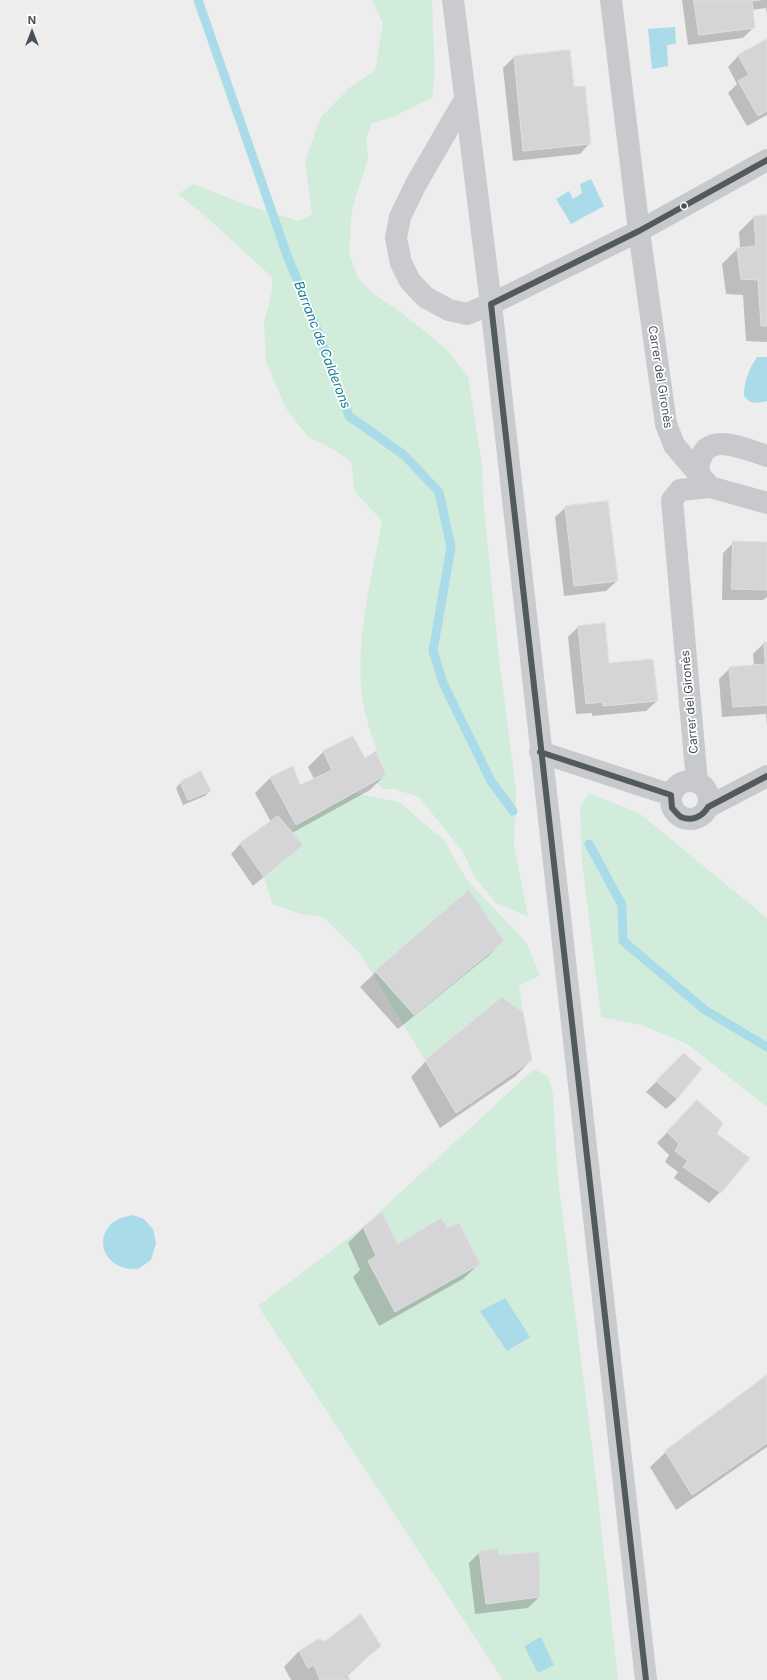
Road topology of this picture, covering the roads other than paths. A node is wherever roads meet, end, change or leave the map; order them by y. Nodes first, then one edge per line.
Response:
1 (453, 0) edge
2 (611, 0) edge
3 (464, 101) junction
4 (767, 160) edge
5 (639, 231) junction
6 (490, 304) junction
7 (767, 456) edge
8 (704, 481) junction
9 (767, 503) edge
10 (540, 752) junction
11 (767, 776) edge
12 (698, 782) junction
13 (671, 795) junction
14 (708, 807) junction
15 (646, 1680) edge

1 - 3 street
2 - 5 street, Carrer del Gironès
3 - 6 street
3 - 6 street
4 - 5 street
5 - 6 street
5 - 8 street, Carrer del Gironès
6 - 10 street
7 - 8 street
8 - 9 street
8 - 12 street, Carrer del Gironès
10 - 13 street
10 - 15 street
11 - 14 street
12 - 13 street
12 - 14 street
13 - 14 street

